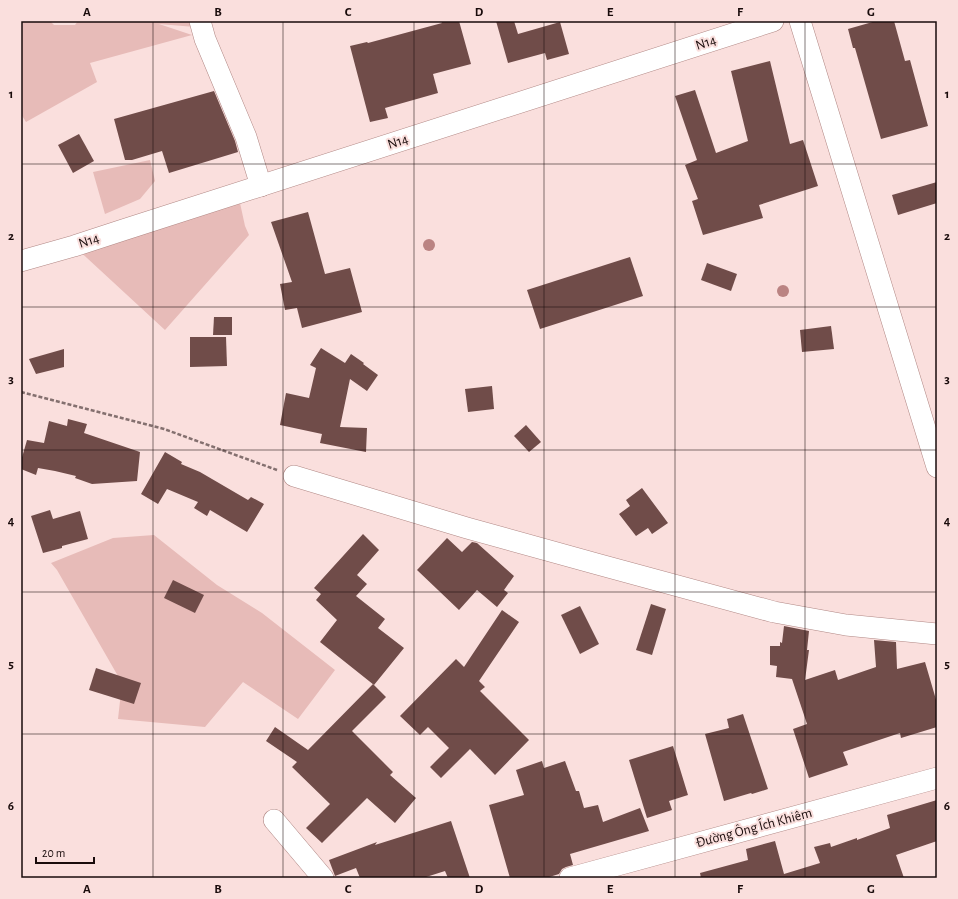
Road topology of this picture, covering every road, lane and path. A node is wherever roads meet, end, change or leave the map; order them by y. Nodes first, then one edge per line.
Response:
1 (200, 21) edge
2 (773, 21) edge
3 (800, 21) edge
4 (261, 186) junction
5 (21, 261) edge
6 (21, 392) edge
7 (937, 467) edge
8 (294, 476) joint
9 (937, 634) edge
10 (937, 778) edge
11 (274, 820) dead end
12 (323, 878) edge
13 (570, 878) edge

1 - 4 street
2 - 4 street, N14
3 - 7 street
4 - 5 street, N14
6 - 8 path
8 - 9 street
10 - 13 street, Đường Ông Ích Khiêm
11 - 12 street

